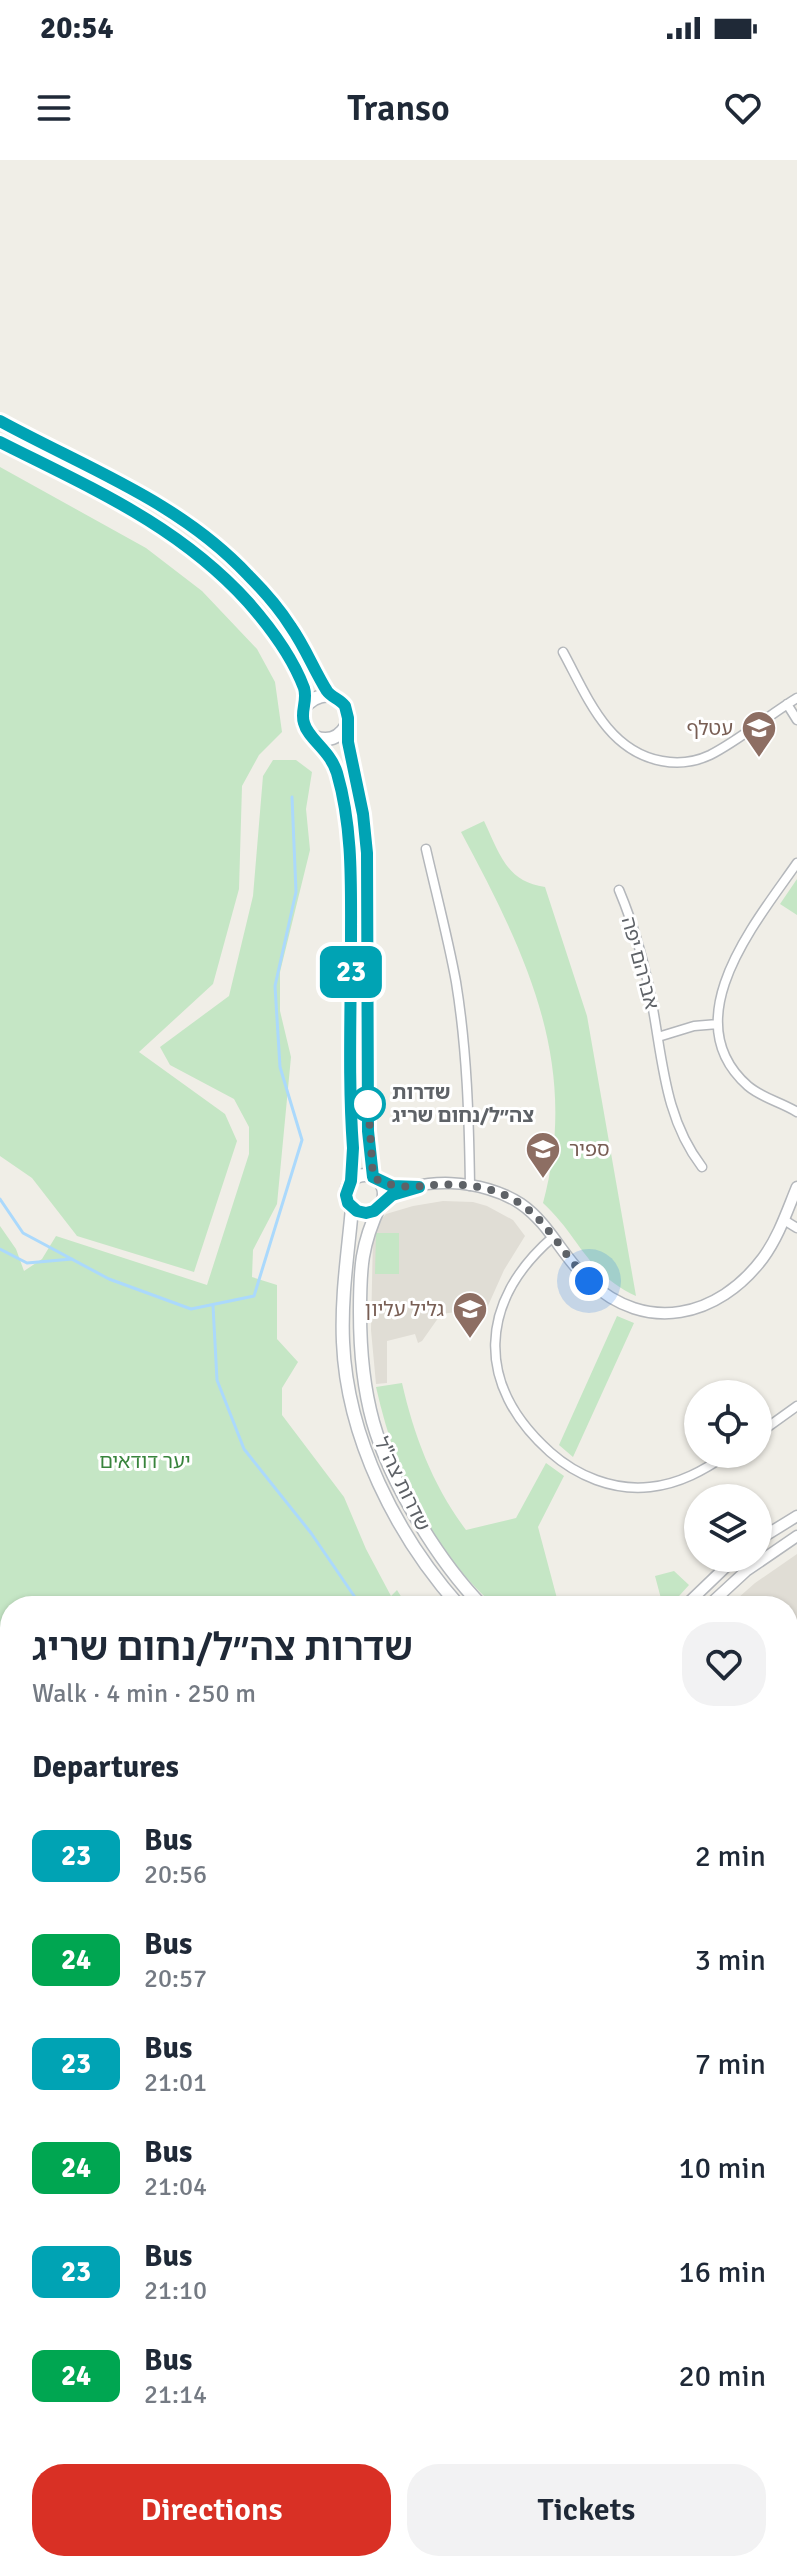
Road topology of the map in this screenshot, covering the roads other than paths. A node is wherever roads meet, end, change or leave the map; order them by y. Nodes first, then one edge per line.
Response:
1 (0, 421) edge
2 (0, 442) edge
3 (563, 652) dead end
4 (330, 695) junction
5 (797, 698) edge
6 (787, 704) junction
7 (306, 705) junction
8 (797, 720) edge
9 (346, 726) junction
10 (315, 737) junction
11 (426, 849) dead end
12 (797, 863) edge
13 (619, 890) dead end
14 (718, 1024) junction
15 (658, 1037) junction
16 (797, 1110) edge
17 (702, 1167) dead end
18 (374, 1178) junction
19 (351, 1181) junction
20 (470, 1186) junction
21 (419, 1187) junction
22 (797, 1187) edge
23 (381, 1204) junction
24 (352, 1208) junction
25 (784, 1220) junction
26 (797, 1228) edge
27 (553, 1237) junction
28 (797, 1406) edge
29 (772, 1424) edge
30 (706, 1468) edge
31 (797, 1516) edge
32 (772, 1531) edge
33 (797, 1536) edge
34 (720, 1572) edge
35 (451, 1596) edge
36 (474, 1596) edge
37 (695, 1596) edge
38 (719, 1596) edge

1 - 4 main road
2 - 7 main road
3 - 6 street
4 - 7 main road
4 - 9 main road
5 - 6 street
6 - 8 street
7 - 10 main road
9 - 10 main road
9 - 18 main road
10 - 19 main road
11 - 20 street
12 - 14 street
13 - 15 street, אברהם יפה
14 - 15 street, אברהם יפה
14 - 16 street
15 - 17 street, אברהם יפה
18 - 19 main road
18 - 21 street
18 - 23 main road
19 - 24 main road
20 - 21 street
20 - 27 street
21 - 23 street
22 - 25 street
23 - 24 main road
23 - 36 main road, שדרות צה"ל
24 - 35 main road, שדרות צה"ל
25 - 26 street
25 - 27 street
27 - 30 street
28 - 29 street
31 - 32 street
33 - 38 street
34 - 37 street

